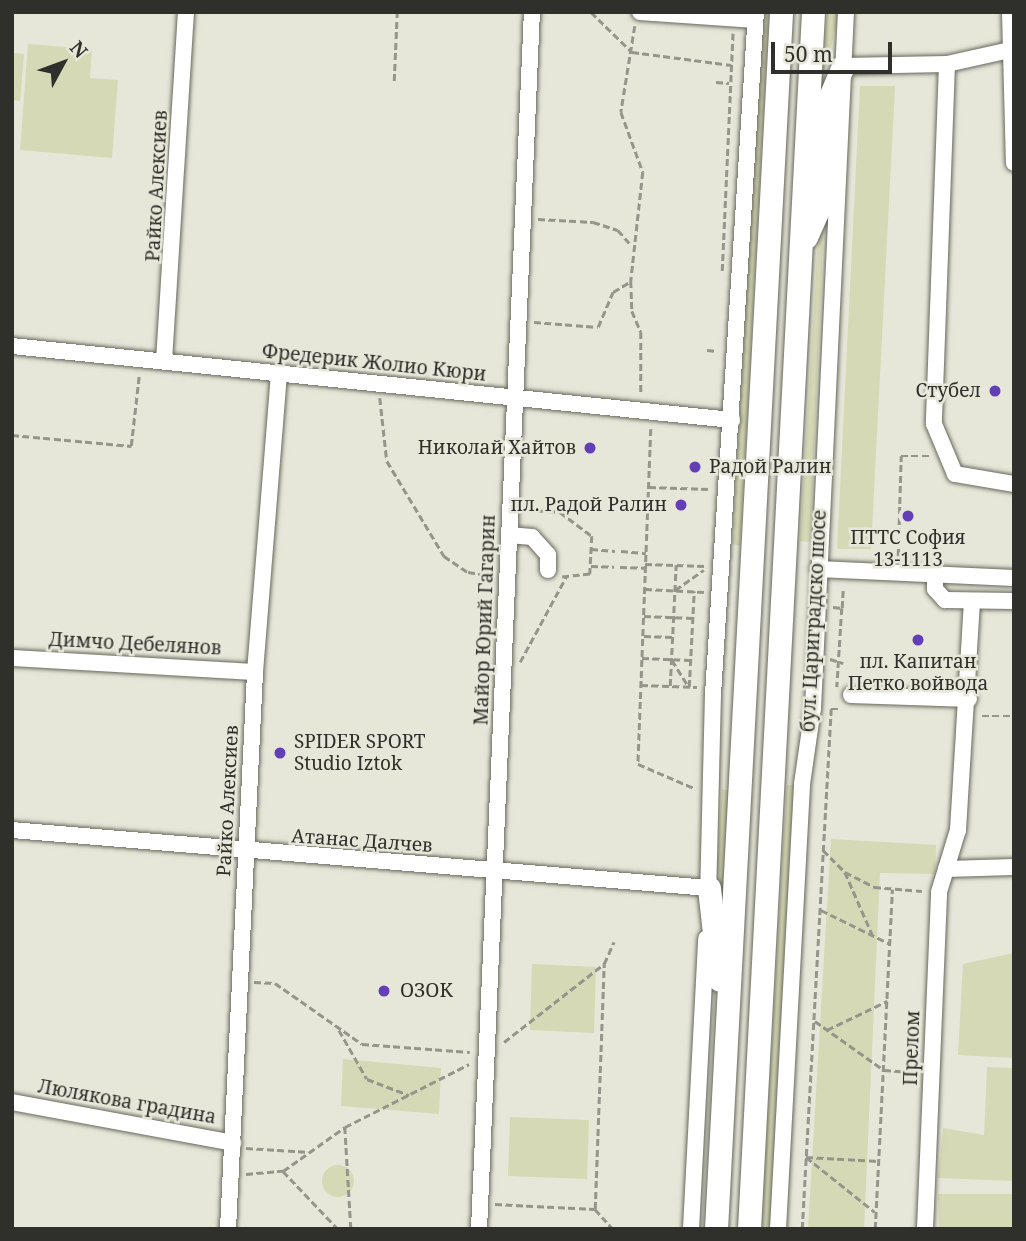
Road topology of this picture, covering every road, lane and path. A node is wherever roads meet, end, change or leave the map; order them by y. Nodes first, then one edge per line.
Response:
1 (186, 12) edge
2 (397, 12) edge
3 (532, 12) edge
4 (591, 12) edge
5 (638, 12) edge
6 (781, 12) edge
7 (813, 12) edge
8 (846, 12) edge
9 (1010, 12) edge
10 (755, 16) edge
11 (733, 18) junction
12 (1012, 50) edge
13 (632, 52) junction
14 (947, 64) junction
15 (731, 65) junction
16 (843, 66) junction
17 (394, 81) dead end
18 (716, 82) dead end
19 (729, 83) junction
20 (1014, 163) edge
21 (537, 219) dead end
22 (631, 245) junction
23 (800, 249) junction
24 (631, 281) junction
25 (722, 284) dead end
26 (518, 321) junction
27 (720, 338) dead end
28 (12, 346) edge
29 (707, 350) dead end
30 (719, 351) junction
31 (164, 361) junction
32 (719, 365) dead end
33 (279, 375) junction
34 (139, 382) dead end
35 (379, 385) junction
36 (515, 398) junction
37 (651, 412) junction
38 (733, 420) junction
39 (12, 435) edge
40 (944, 456) junction
41 (1014, 484) edge
42 (648, 487) junction
43 (716, 490) dead end
44 (537, 511) dead end
45 (509, 535) junction
46 (591, 549) junction
47 (615, 551) dead end
48 (621, 551) dead end
49 (646, 553) junction
50 (898, 558) dead end
51 (676, 565) junction
52 (591, 566) junction
53 (645, 566) junction
54 (614, 567) dead end
55 (620, 567) dead end
56 (818, 569) junction
57 (548, 570) dead end
58 (935, 574) junction
59 (507, 578) junction
60 (1014, 578) edge
61 (843, 584) dead end
62 (645, 589) junction
63 (674, 590) junction
64 (694, 591) junction
65 (707, 592) dead end
66 (972, 600) junction
67 (1014, 601) edge
68 (833, 607) dead end
69 (842, 608) junction
70 (644, 616) junction
71 (673, 617) junction
72 (693, 618) junction
73 (693, 635) junction
74 (643, 636) junction
75 (672, 637) junction
76 (699, 638) dead end
77 (12, 658) edge
78 (642, 658) junction
79 (671, 659) junction
80 (690, 660) junction
81 (839, 660) junction
82 (504, 662) junction
83 (843, 663) dead end
84 (255, 672) junction
85 (641, 685) junction
86 (670, 686) junction
87 (689, 687) junction
88 (701, 687) dead end
89 (844, 698) junction
90 (969, 699) junction
91 (827, 700) dead end
92 (962, 715) junction
93 (1014, 716) edge
94 (697, 789) dead end
95 (12, 830) edge
96 (821, 848) junction
97 (246, 854) junction
98 (1014, 867) edge
99 (946, 869) junction
100 (495, 872) junction
101 (845, 872) junction
102 (709, 888) junction
103 (892, 889) junction
104 (939, 892) junction
105 (821, 910) junction
106 (873, 936) junction
107 (614, 942) dead end
108 (890, 944) junction
109 (604, 964) junction
110 (241, 981) junction
111 (887, 1001) junction
112 (815, 1021) junction
113 (337, 1027) junction
114 (827, 1030) junction
115 (726, 1047) junction
116 (490, 1053) junction
117 (884, 1070) junction
118 (933, 1073) junction
119 (409, 1095) junction
120 (12, 1102) edge
121 (345, 1127) junction
122 (233, 1143) junction
123 (311, 1152) junction
124 (806, 1157) junction
125 (879, 1161) junction
126 (283, 1171) junction
127 (232, 1175) junction
128 (480, 1203) junction
129 (595, 1209) junction
130 (876, 1213) junction
131 (228, 1229) edge
132 (338, 1229) edge
133 (351, 1229) edge
134 (478, 1229) edge
135 (613, 1229) edge
136 (691, 1229) edge
137 (716, 1229) edge
138 (749, 1229) edge
139 (778, 1229) edge
140 (802, 1229) edge
141 (875, 1229) edge
142 (925, 1229) edge

1 - 31 street, Райко Алексиев
2 - 17 path
3 - 26 street, Майор Юрий Гагарин
4 - 13 path
5 - 11 street
5 - 13 path
6 - 115 highway
7 - 23 highway, бул. Цариградско шосе
8 - 16 street, бул. Цариградско шосе
9 - 12 street
10 - 11 street
10 - 38 street
11 - 15 path
12 - 14 street
12 - 20 street
13 - 15 path
13 - 22 path
14 - 16 street
14 - 40 street
15 - 19 path
16 - 23 highway
16 - 56 street, бул. Цариградско шосе
18 - 19 path
19 - 25 path
21 - 22 path
22 - 24 path
23 - 138 highway, бул. Цариградско шосе
24 - 26 path
24 - 37 path
26 - 36 street, Майор Юрий Гагарин
27 - 30 path
28 - 31 street, Фредерик Жолио Кюри
29 - 30 path
30 - 32 path
31 - 33 street, Фредерик Жолио Кюри
33 - 35 street, Фредерик Жолио Кюри
33 - 84 street, Райко Алексиев
34 - 39 path
35 - 36 street, Фредерик Жолио Кюри
35 - 59 path
36 - 37 street, Фредерик Жолио Кюри
36 - 45 street, Майор Юрий Гагарин
37 - 38 street, Фредерик Жолио Кюри
37 - 42 path
38 - 102 street
40 - 41 street
40 - 50 path
42 - 43 path
42 - 49 path
44 - 46 path
45 - 57 street
45 - 59 street, Майор Юрий Гагарин
46 - 47 path
46 - 52 path
48 - 49 path
49 - 53 path
51 - 53 path
51 - 63 path
51 - 63 path
52 - 54 path
52 - 82 path
53 - 55 path
53 - 62 path
56 - 58 street
56 - 139 street, бул. Цариградско шосе
58 - 60 street
58 - 66 street
59 - 82 street, Майор Юрий Гагарин
61 - 69 path
62 - 63 path
62 - 70 path
63 - 64 path
63 - 71 path
64 - 65 path
64 - 72 path
66 - 67 street
66 - 90 street
68 - 69 path
69 - 81 path
70 - 71 path
70 - 74 path
71 - 72 path
71 - 75 path
72 - 73 path
73 - 76 path
73 - 80 path
74 - 75 path
74 - 78 path
75 - 79 path
77 - 84 street, Димчо Дебелянов
78 - 79 path
78 - 85 path
79 - 80 path
79 - 86 path
79 - 87 path
80 - 87 path
81 - 83 path
81 - 89 path
82 - 100 street, Майор Юрий Гагарин
84 - 97 street, Райко Алексиев
85 - 86 path
85 - 94 path
86 - 87 path
87 - 88 path
89 - 90 street
89 - 91 path
89 - 96 path
90 - 92 street
92 - 93 path
92 - 99 street, Прелом
95 - 97 street, Атанас Далчев
96 - 101 path
96 - 105 path
97 - 100 street, Атанас Далчев
97 - 110 street, Райко Алексиев
98 - 99 street
99 - 104 street, Прелом
100 - 102 street, Атанас Далчев
100 - 116 street, Майор Юрий Гагарин
101 - 103 path
101 - 106 path
102 - 115 highway
102 - 136 street
103 - 104 path
103 - 108 path
104 - 118 street, Прелом
105 - 106 path
105 - 112 path
106 - 108 path
107 - 109 path
108 - 111 path
109 - 116 path
109 - 129 path
110 - 113 path
110 - 122 street, Райко Алексиев
111 - 114 path
111 - 117 path
112 - 114 path
112 - 124 path
113 - 116 path
113 - 119 path
114 - 117 path
115 - 137 highway
116 - 119 path
116 - 128 street, Майор Юрий Гагарин
117 - 118 path
117 - 125 path
118 - 142 street, Прелом
119 - 121 path
120 - 122 street, Люлякова градина
121 - 123 path
121 - 133 path
122 - 123 path
122 - 127 street, Райко Алексиев
123 - 126 path
124 - 125 path
124 - 130 path
124 - 140 path
125 - 130 path
126 - 127 path
126 - 132 path
127 - 131 street, Райко Алексиев
128 - 129 path
128 - 134 street, Майор Юрий Гагарин
129 - 135 path
130 - 141 path

